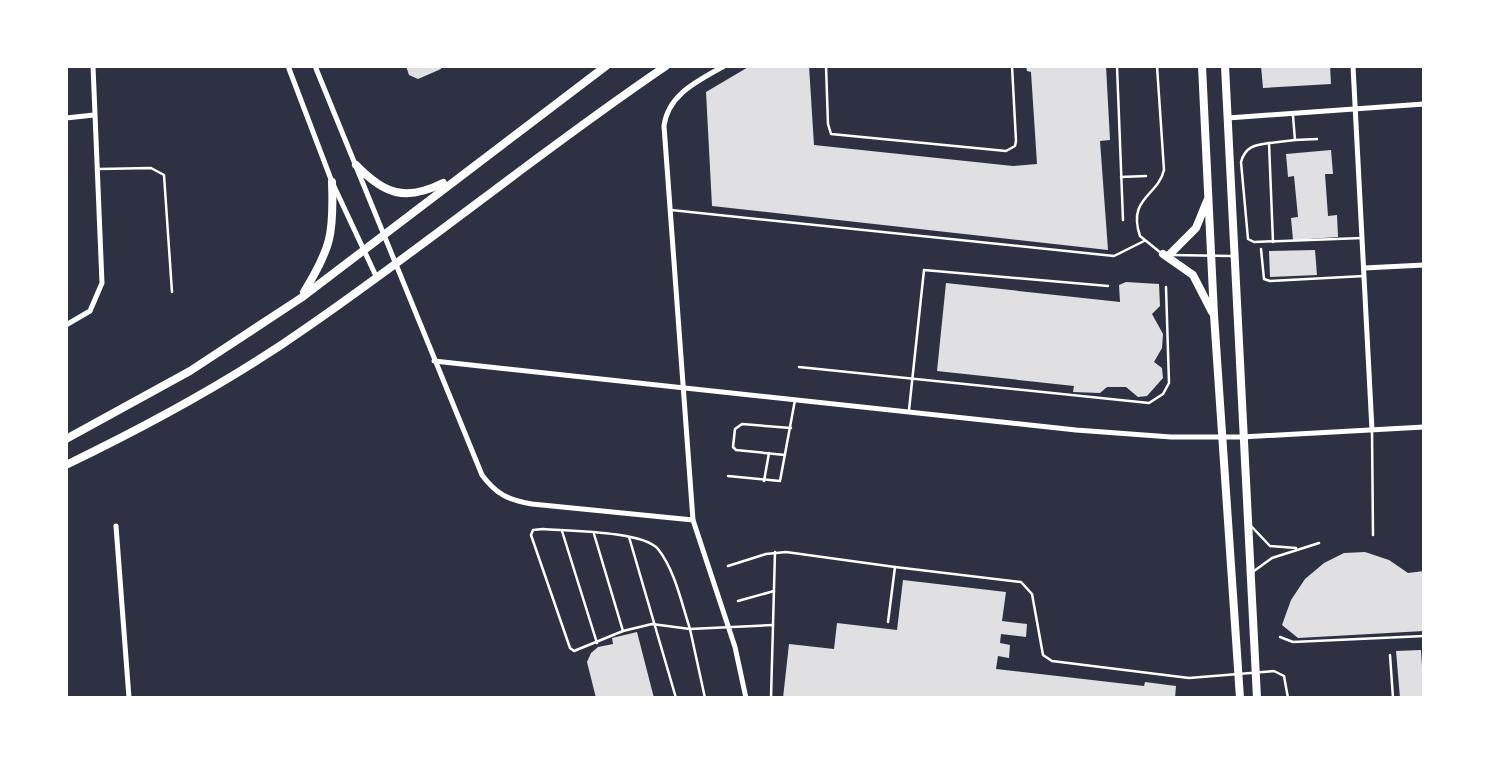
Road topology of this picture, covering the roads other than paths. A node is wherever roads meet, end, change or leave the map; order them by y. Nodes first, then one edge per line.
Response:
1 (93, 66) edge
2 (288, 66) edge
3 (315, 66) edge
4 (606, 66) edge
5 (666, 66) edge
6 (724, 66) edge
7 (826, 66) edge
8 (1012, 66) edge
9 (1117, 66) edge
10 (1157, 66) edge
11 (1202, 66) edge
12 (1225, 66) edge
13 (1353, 66) edge
14 (1423, 104) edge
15 (1355, 107) junction
16 (1293, 112) junction
17 (94, 115) junction
18 (66, 118) edge
19 (1228, 118) junction
20 (1317, 139) dead end
21 (1294, 141) junction
22 (1269, 143) junction
23 (356, 165) junction
24 (96, 169) junction
25 (1146, 176) dead end
26 (1121, 177) junction
27 (454, 179) junction
28 (332, 182) junction
29 (1208, 197) junction
30 (671, 210) junction
31 (1123, 220) dead end
32 (384, 236) junction
33 (1362, 237) junction
34 (1144, 241) junction
35 (1273, 242) junction
36 (1261, 249) dead end
37 (363, 251) junction
38 (1166, 254) junction
39 (1234, 256) junction
40 (1212, 258) junction
41 (396, 261) junction
42 (1423, 264) edge
43 (1364, 268) junction
44 (376, 276) junction
45 (1364, 276) junction
46 (1108, 286) dead end
47 (1166, 287) dead end
48 (172, 292) dead end
49 (301, 298) junction
50 (1214, 315) junction
51 (66, 325) edge
52 (434, 361) junction
53 (799, 367) dead end
54 (913, 379) junction
55 (682, 385) junction
56 (796, 400) junction
57 (909, 412) junction
58 (1423, 427) edge
59 (791, 428) junction
60 (1371, 430) junction
61 (1222, 438) junction
62 (1242, 438) junction
63 (66, 439) edge
64 (769, 453) junction
65 (786, 455) junction
66 (66, 465) edge
67 (728, 476) dead end
68 (764, 481) junction
69 (693, 520) junction
70 (1248, 521) junction
71 (117, 526) dead end
72 (562, 531) junction
73 (594, 534) junction
74 (1373, 535) dead end
75 (629, 537) junction
76 (1319, 543) dead end
77 (1299, 548) junction
78 (775, 552) junction
79 (728, 566) dead end
80 (895, 566) junction
81 (1251, 573) junction
82 (774, 591) junction
83 (738, 601) dead end
84 (888, 622) dead end
85 (652, 625) junction
86 (773, 625) junction
87 (728, 627) junction
88 (690, 629) junction
89 (623, 631) junction
90 (1423, 636) edge
91 (1280, 637) dead end
92 (597, 643) junction
93 (1390, 655) dead end
94 (1256, 673) junction
95 (1239, 675) junction
96 (129, 698) edge
97 (676, 698) edge
98 (705, 698) edge
99 (746, 698) edge
100 (771, 698) edge
101 (1240, 698) edge
102 (1257, 698) edge
103 (1288, 698) edge
104 (1392, 698) edge

1 - 17 street
2 - 28 street
3 - 23 street
4 - 27 main road
5 - 41 main road
6 - 30 street
7 - 8 lane
9 - 26 lane
10 - 34 lane
11 - 29 main road
12 - 19 main road
13 - 15 street
14 - 15 street
15 - 16 street
15 - 33 street
16 - 19 street
16 - 21 lane
17 - 18 street
17 - 24 street
19 - 39 main road
20 - 21 lane
21 - 22 lane
22 - 35 lane
22 - 35 lane
23 - 27 main road
23 - 32 street
24 - 48 lane
24 - 51 street
25 - 26 lane
26 - 31 lane
27 - 32 main road
28 - 37 street
28 - 49 main road
29 - 38 main road
29 - 40 main road
30 - 34 lane
30 - 55 street
32 - 37 main road
32 - 41 street
33 - 35 lane
33 - 43 street
34 - 38 lane
36 - 45 lane
37 - 44 street
37 - 49 main road
38 - 40 lane
38 - 50 main road
39 - 40 lane
39 - 62 main road
40 - 50 main road
41 - 44 main road
41 - 52 street
42 - 43 street
43 - 45 street
44 - 66 main road
45 - 60 street
46 - 54 lane
47 - 54 lane
49 - 63 main road
50 - 61 main road
52 - 55 street
52 - 69 street
53 - 54 lane
54 - 57 lane
55 - 56 street
55 - 69 street
56 - 57 street
56 - 59 lane
57 - 61 street
58 - 60 street
59 - 64 lane
59 - 65 lane
60 - 62 street
60 - 74 lane
61 - 62 street
61 - 95 main road
62 - 70 main road
64 - 65 lane
64 - 68 lane
65 - 68 lane
67 - 68 lane
69 - 87 street
70 - 77 lane
70 - 81 main road
71 - 96 street
72 - 73 lane
72 - 92 lane
72 - 92 lane
73 - 75 lane
73 - 89 lane
75 - 85 lane
75 - 88 lane
76 - 77 lane
77 - 81 lane
78 - 79 lane
78 - 80 lane
78 - 82 lane
80 - 84 lane
80 - 95 lane
81 - 94 main road
82 - 83 lane
82 - 86 lane
85 - 88 lane
85 - 89 lane
85 - 97 lane
86 - 87 lane
86 - 100 lane
87 - 88 lane
87 - 99 street
88 - 98 lane
89 - 92 lane
90 - 91 lane
93 - 104 lane
94 - 95 lane
94 - 102 main road
94 - 103 lane
95 - 101 main road

